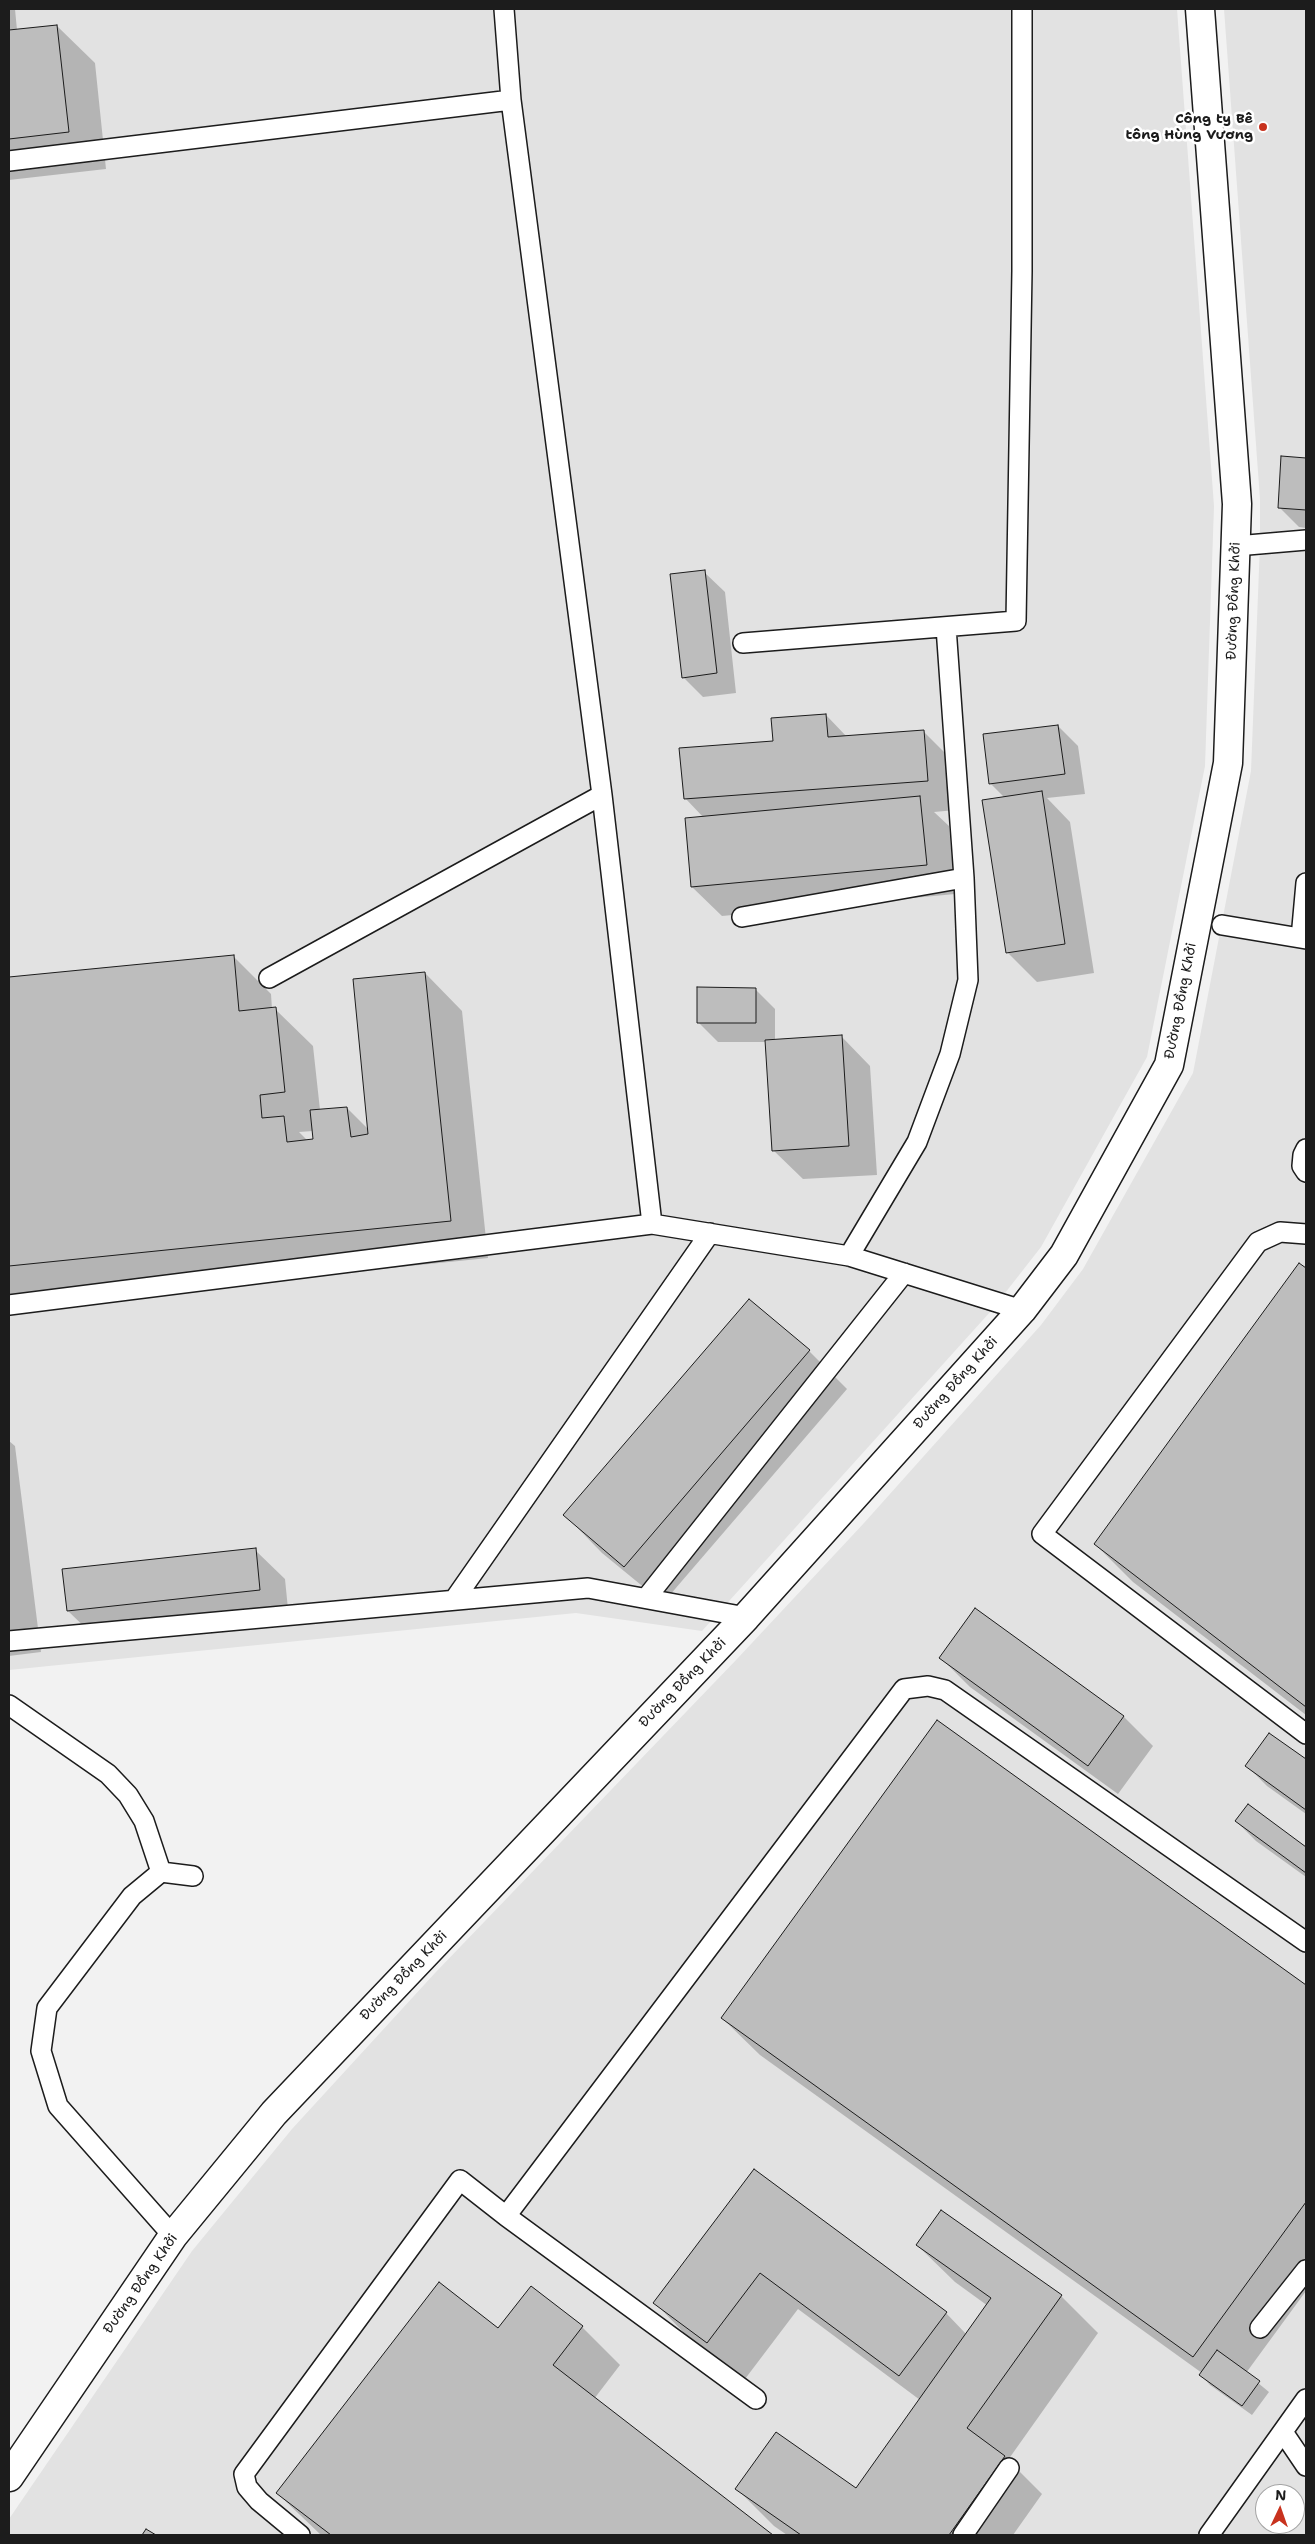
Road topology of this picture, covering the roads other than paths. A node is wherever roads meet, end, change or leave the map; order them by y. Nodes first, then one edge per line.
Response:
1 (504, 9) edge
2 (1022, 9) edge
3 (1200, 9) edge
4 (511, 100) junction
5 (9, 160) edge
6 (1306, 540) edge
7 (1236, 546) junction
8 (946, 627) junction
9 (743, 643) dead end
10 (602, 795) junction
11 (964, 878) junction
12 (1306, 883) edge
13 (742, 917) dead end
14 (1222, 925) dead end
15 (1303, 938) edge
16 (269, 978) dead end
17 (1306, 1149) edge
18 (1306, 1172) edge
19 (652, 1224) junction
20 (710, 1233) junction
21 (1306, 1234) edge
22 (849, 1256) junction
23 (904, 1273) junction
24 (9, 1305) edge
25 (1022, 1310) junction
26 (647, 1597) junction
27 (454, 1600) junction
28 (746, 1617) junction
29 (9, 1640) edge
30 (9, 1705) edge
31 (1306, 1734) edge
32 (160, 1872) junction
33 (193, 1876) dead end
34 (1306, 1942) edge
35 (506, 2216) junction
36 (173, 2236) junction
37 (1306, 2270) edge
38 (1260, 2328) dead end
39 (756, 2399) dead end
40 (1306, 2399) edge
41 (1283, 2432) junction
42 (1306, 2466) edge
43 (1009, 2468) dead end
44 (9, 2476) edge
45 (300, 2535) edge
46 (963, 2535) edge
47 (1209, 2535) edge

1 - 4 lane
2 - 8 lane
3 - 7 main road, Đường Đồng Khởi
4 - 5 lane
4 - 10 lane
6 - 7 lane
7 - 25 main road, Đường Đồng Khởi
8 - 9 lane
8 - 11 lane
10 - 16 lane
10 - 19 lane
11 - 13 lane
11 - 22 lane
12 - 15 lane
14 - 15 lane
17 - 18 lane
19 - 20 lane
19 - 24 lane
20 - 22 lane
20 - 27 lane
21 - 31 lane
22 - 23 lane
23 - 25 lane
23 - 26 lane
25 - 28 main road, Đường Đồng Khởi
26 - 27 lane
26 - 28 lane
27 - 29 lane
28 - 36 main road, Đường Đồng Khởi
30 - 32 lane
32 - 33 lane
32 - 36 lane
34 - 35 lane
35 - 39 lane
35 - 45 lane
36 - 44 main road, Đường Đồng Khởi
37 - 38 lane
40 - 41 lane
41 - 42 lane
41 - 47 lane
43 - 46 lane

